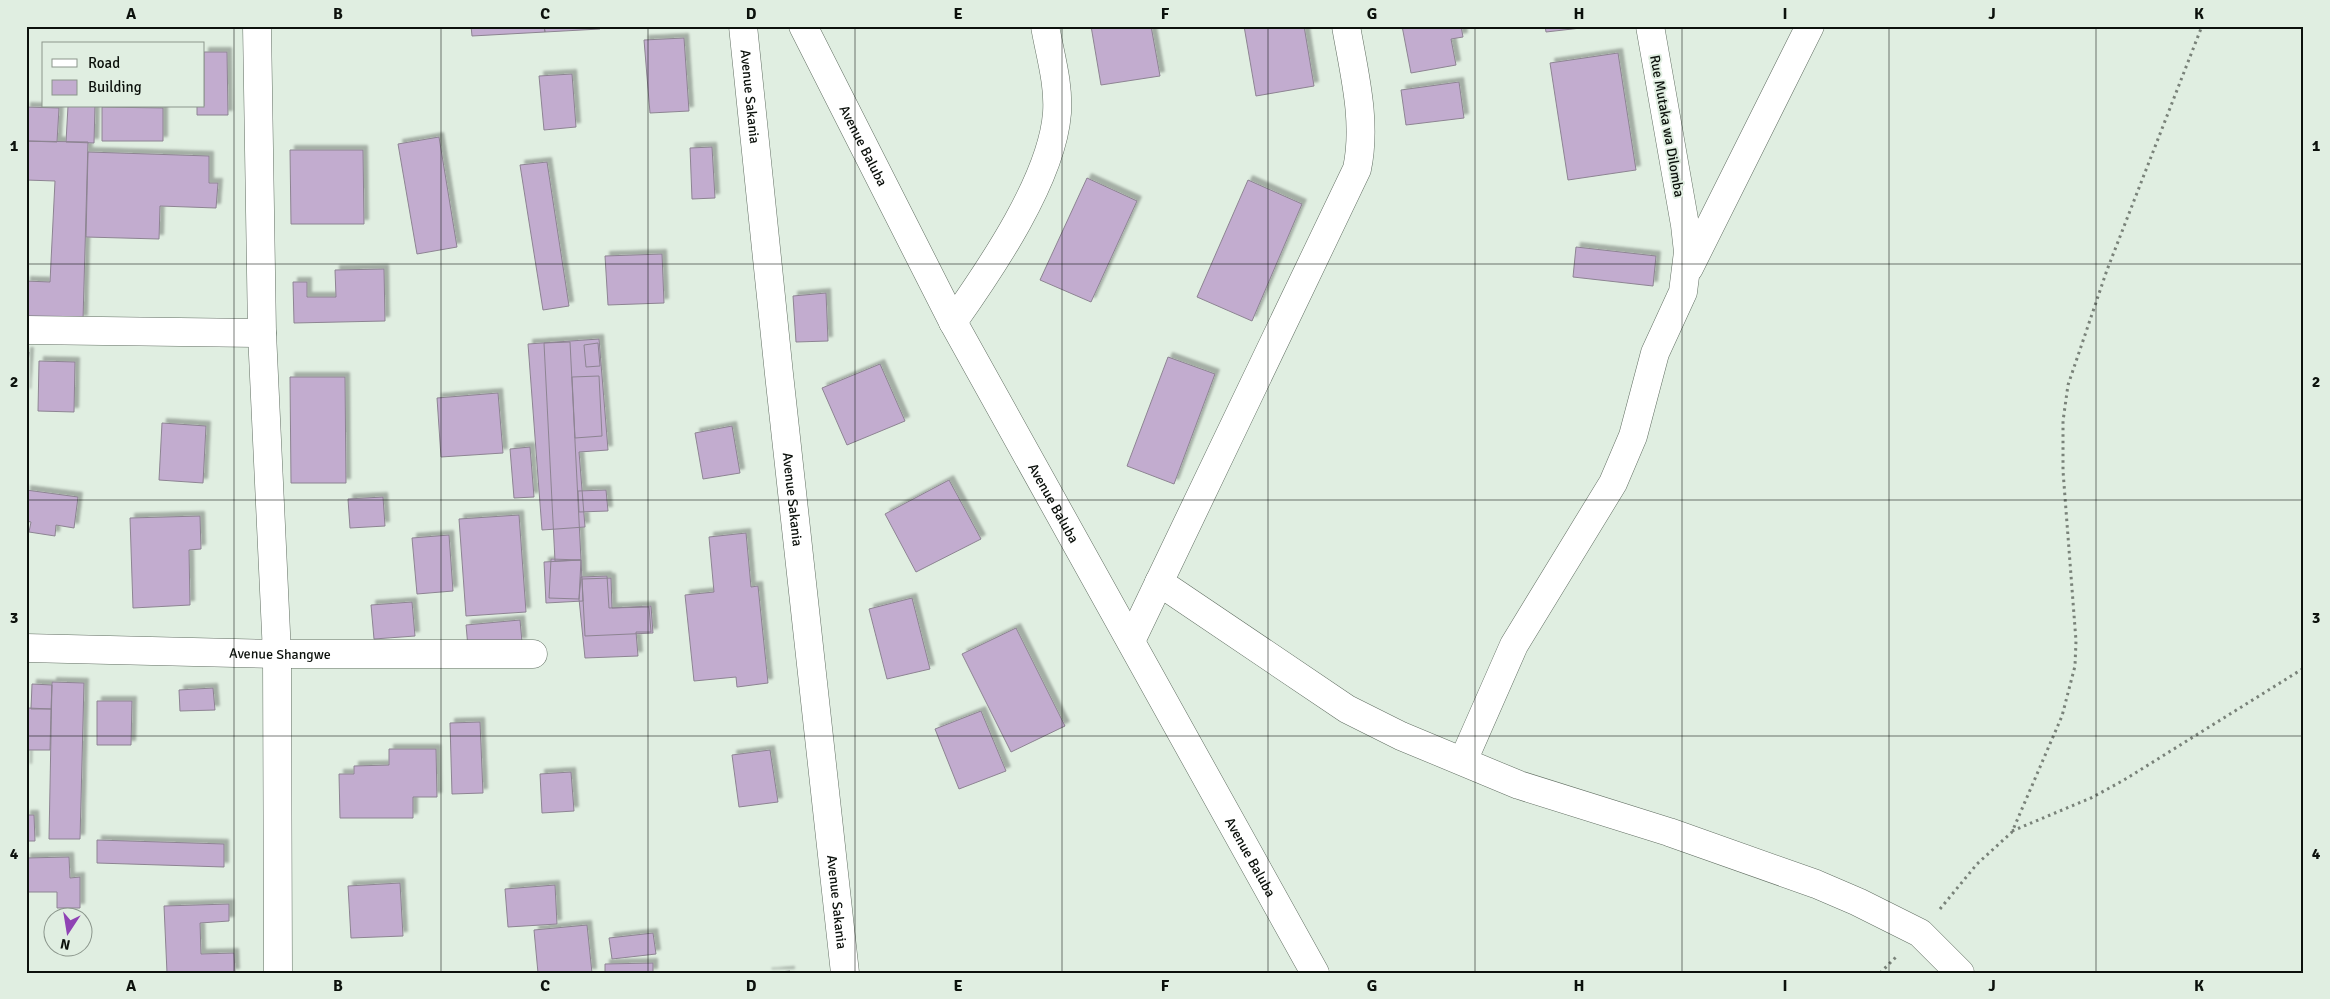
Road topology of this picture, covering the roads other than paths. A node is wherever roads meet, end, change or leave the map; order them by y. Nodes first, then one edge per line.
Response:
1 (257, 26) edge
2 (743, 26) edge
3 (804, 26) edge
4 (1045, 26) edge
5 (1346, 26) edge
6 (1650, 26) edge
7 (1810, 26) edge
8 (1687, 272) junction
9 (953, 322) junction
10 (26, 330) edge
11 (262, 333) junction
12 (1159, 582) junction
13 (1132, 641) junction
14 (26, 648) edge
15 (277, 654) junction
16 (533, 654) dead end
17 (1463, 761) junction
18 (278, 973) edge
19 (845, 973) edge
20 (1315, 973) edge
21 (1960, 973) edge

1 - 11 street
2 - 19 street, Avenue Sakania
3 - 9 street, Avenue Baluba
4 - 9 street
5 - 12 street
6 - 8 street, Rue Mutaka wa Dilomba
7 - 8 street
8 - 17 street
9 - 13 street, Avenue Baluba
10 - 11 street
11 - 15 street
12 - 13 street
12 - 17 street
13 - 20 street, Avenue Baluba
14 - 15 street, Avenue Shangwe
15 - 16 street, Avenue Shangwe
15 - 18 street
17 - 21 street

